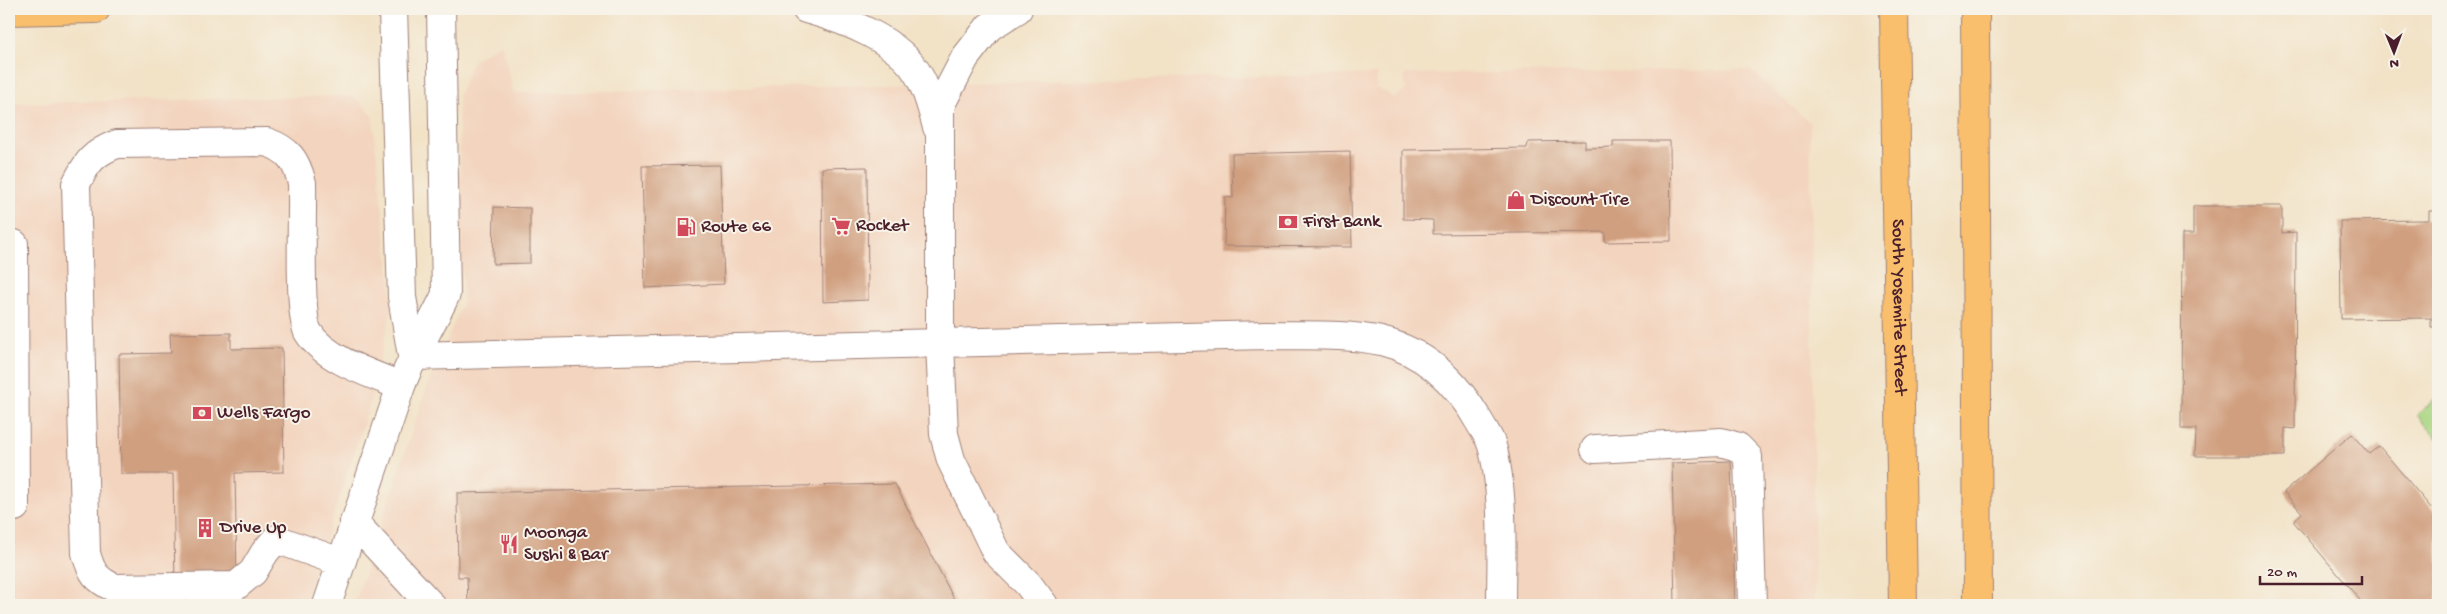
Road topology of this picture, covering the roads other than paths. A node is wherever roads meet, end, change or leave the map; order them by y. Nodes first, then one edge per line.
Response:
1 (96, 9) edge
2 (393, 9) edge
3 (441, 9) edge
4 (806, 9) edge
5 (1018, 9) edge
6 (1894, 9) edge
7 (1975, 9) edge
8 (9, 11) edge
9 (938, 130) junction
10 (14, 244) dead end
11 (940, 343) junction
12 (412, 356) junction
13 (401, 386) junction
14 (1595, 449) dead end
15 (15, 507) dead end
16 (354, 522) junction
17 (340, 562) junction
18 (326, 605) edge
19 (431, 605) edge
20 (1044, 605) edge
21 (1501, 605) edge
22 (1752, 605) edge
23 (1903, 605) edge
24 (1978, 605) edge

1 - 8 main road
2 - 12 street
3 - 12 street
4 - 9 street
5 - 9 street
6 - 23 main road, South Yosemite Street
7 - 24 main road
9 - 11 street
10 - 15 street
11 - 12 street
11 - 20 street
11 - 21 street
12 - 13 street
13 - 16 street
13 - 17 street
14 - 22 street
16 - 17 street
16 - 19 street
17 - 18 street

